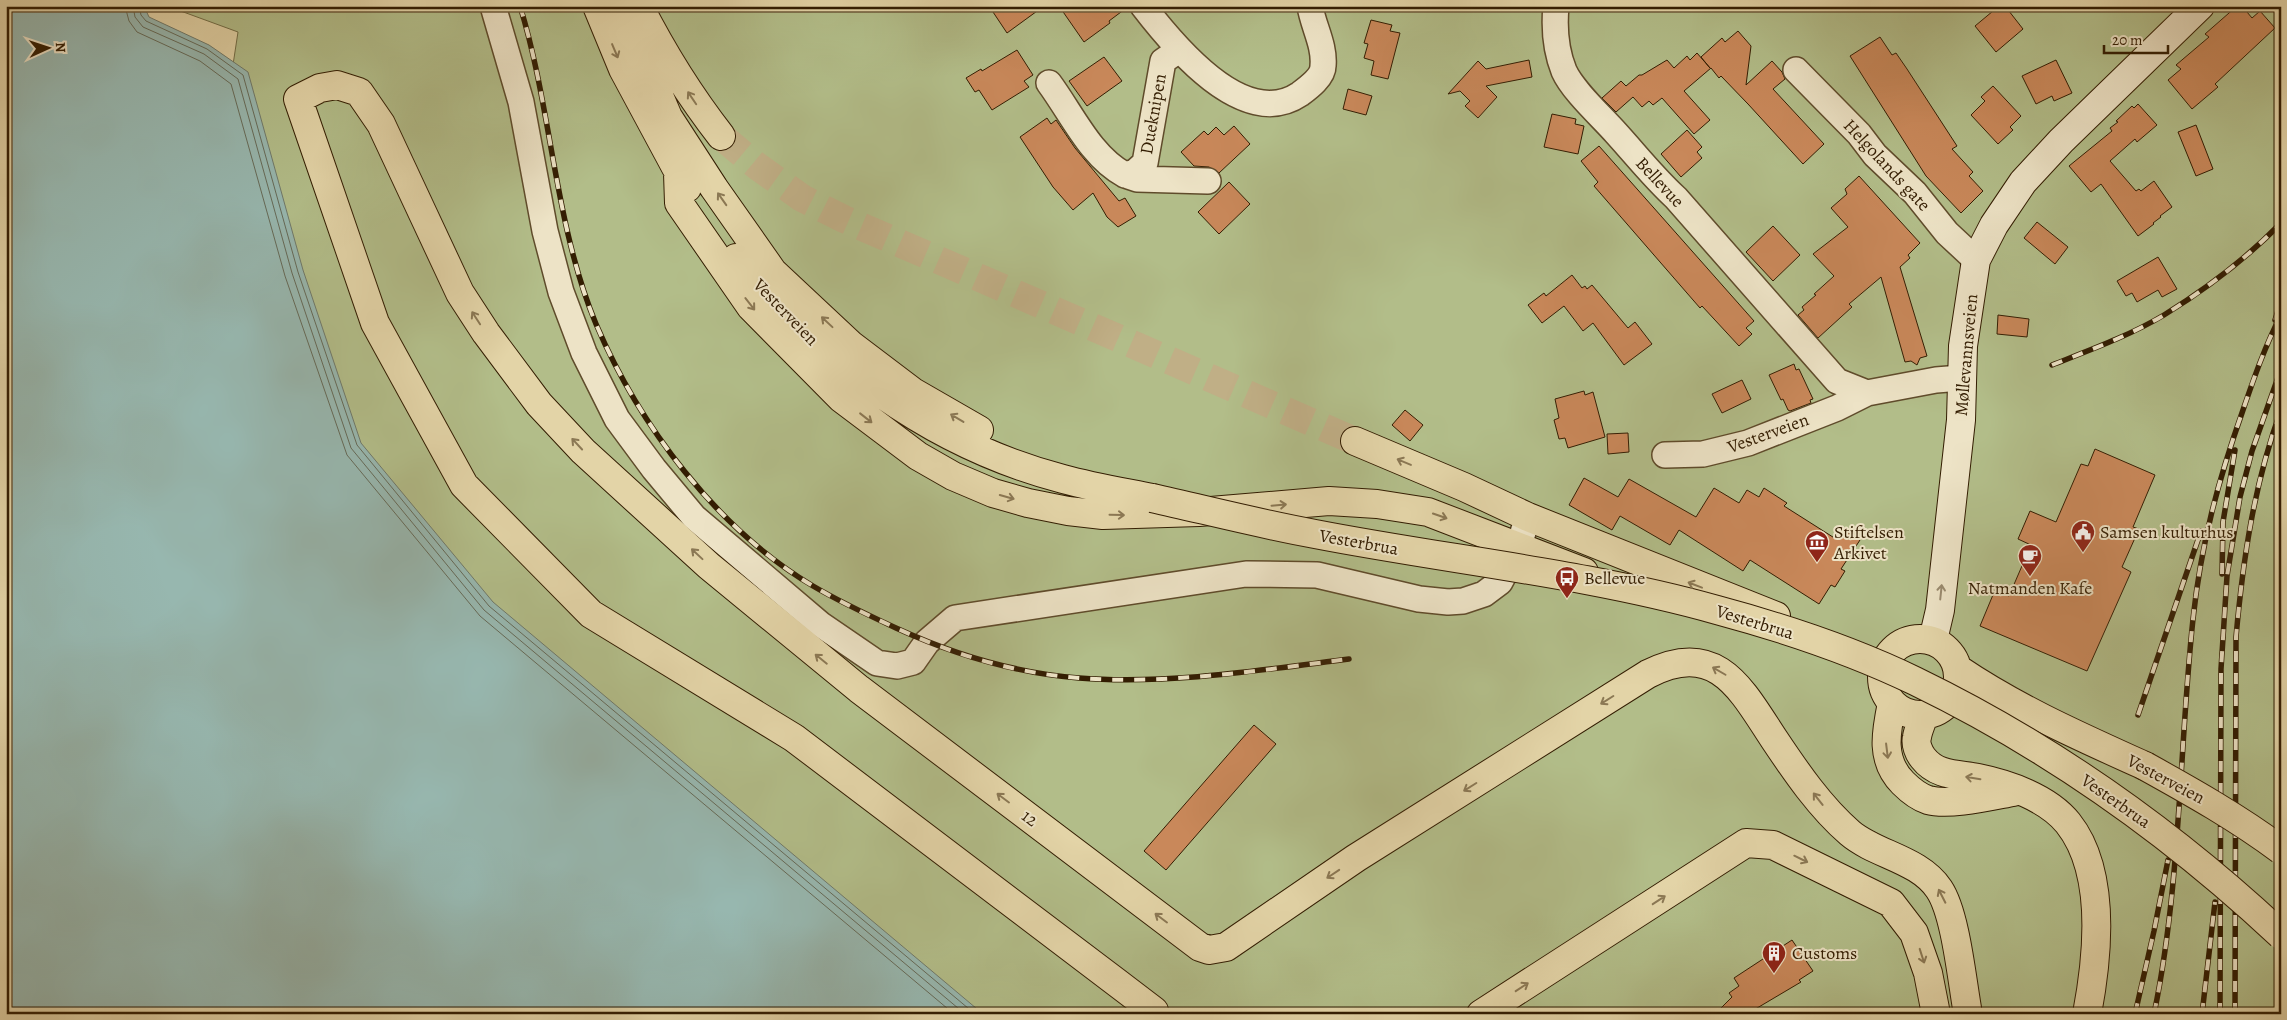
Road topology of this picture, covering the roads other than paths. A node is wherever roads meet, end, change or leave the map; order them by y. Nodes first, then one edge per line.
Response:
1 (493, 6) edge
2 (597, 6) edge
3 (621, 6) edge
4 (639, 6) edge
5 (1143, 6) edge
6 (1310, 6) edge
7 (1556, 6) edge
8 (2200, 6) edge
9 (1179, 50) junction
10 (1796, 70) dead end
11 (1049, 83) dead end
12 (722, 136) tunnel mouth
13 (678, 173) junction
14 (1125, 175) junction
15 (1208, 181) dead end
16 (1976, 260) junction
17 (1961, 378) junction
18 (1867, 393) junction
19 (1355, 441) tunnel mouth
20 (1665, 455) dead end
21 (1097, 483) junction
22 (1528, 517) junction
23 (1518, 548) junction
24 (1933, 640) junction
25 (1958, 670) junction
26 (1887, 679) junction
27 (1951, 700) junction
28 (1924, 715) junction
29 (2044, 721) junction
30 (2020, 791) junction
31 (2281, 850) edge
32 (2281, 935) edge
33 (1155, 1013) edge
34 (2088, 1013) edge
35 (1481, 1014) edge
36 (1936, 1014) edge
37 (1968, 1014) edge

1 - 23 street
2 -> 13 highway, Vesterveien
21 -> 3 highway, Vesterveien
12 -> 4 highway
5 - 9 street, Dueknipen
6 - 9 street, Dueknipen
7 - 18 street, Bellevue
8 - 16 main road, Møllevannsveien
9 - 14 street, Dueknipen
10 - 16 street, Helgolands gate
11 - 14 street, Dueknipen
13 - 21 highway, Vesterveien
13 -> 23 highway
14 - 15 street, Dueknipen
16 - 17 main road, Møllevannsveien
17 - 18 street
24 -> 17 main road, Møllevannsveien
18 - 20 street, Vesterveien
22 -> 19 highway
21 - 32 highway, Vesterbrua, bridge
22 - 23 street
26 -> 22 highway
23 - 26 highway
24 - 25 highway
24 - 26 highway
25 - 27 highway
25 - 29 highway, Vesterveien
26 - 28 highway
26 -> 30 highway
27 - 28 highway
27 - 29 highway, Vesterveien
30 -> 28 highway
29 - 31 highway, Vesterveien, bridge
30 - 34 highway
37 -> 33 highway, 12
35 -> 36 highway

